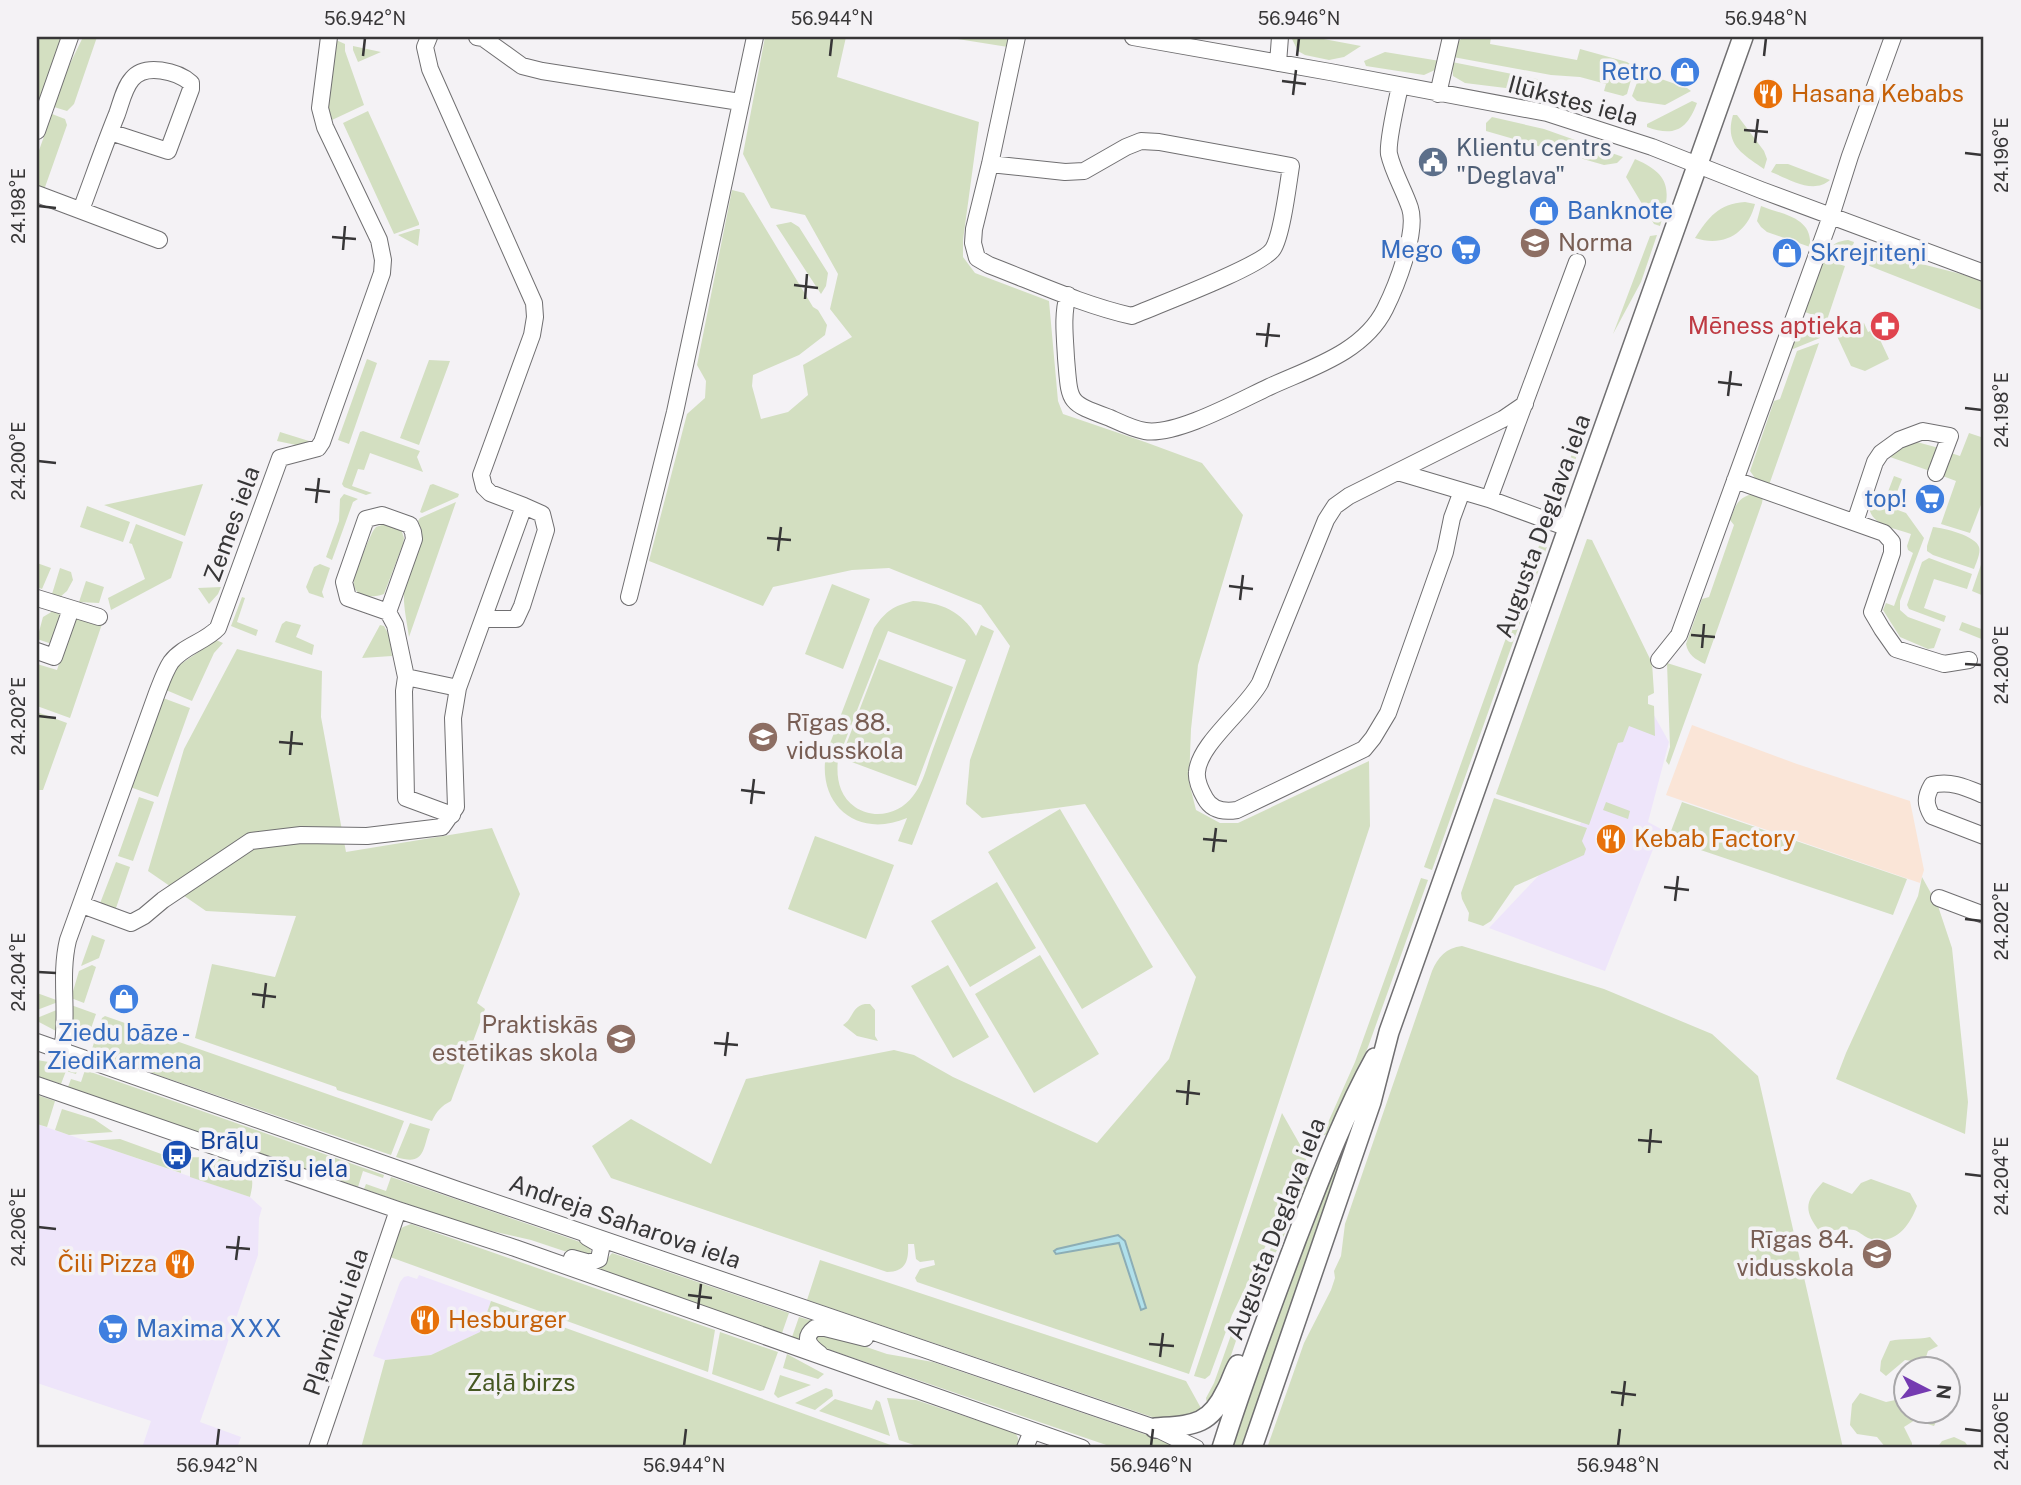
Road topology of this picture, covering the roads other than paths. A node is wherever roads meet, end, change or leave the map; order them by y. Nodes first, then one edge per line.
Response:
1 (70, 37) edge
2 (328, 37) edge
3 (429, 37) edge
4 (477, 37) edge
5 (755, 37) edge
6 (1017, 37) edge
7 (1133, 37) edge
8 (1280, 37) edge
9 (1451, 37) edge
10 (1743, 37) edge
11 (1893, 37) edge
12 (1278, 63) junction
13 (1400, 86) junction
14 (1438, 94) junction
15 (740, 102) junction
16 (37, 131) edge
17 (110, 132) junction
18 (990, 164) junction
19 (1698, 165) junction
20 (37, 194) edge
21 (81, 210) junction
22 (1831, 216) junction
23 (159, 240) dead end
24 (1577, 262) dead end
25 (1984, 273) edge
26 (1068, 295) junction
27 (1525, 404) junction
28 (1398, 472) junction
29 (1936, 473) dead end
30 (1735, 480) junction
31 (1462, 491) junction
32 (1489, 499) junction
33 (524, 506) junction
34 (1854, 522) junction
35 (1568, 528) junction
36 (629, 597) dead end
37 (38, 604) edge
38 (71, 609) junction
39 (387, 612) junction
40 (99, 617) dead end
41 (484, 619) junction
42 (37, 651) edge
43 (1659, 660) dead end
44 (1969, 660) dead end
45 (406, 677) junction
46 (458, 688) junction
47 (1984, 795) edge
48 (452, 816) junction
49 (1984, 836) edge
50 (1939, 898) dead end
51 (82, 905) junction
52 (1984, 915) edge
53 (1389, 1032) junction
54 (37, 1042) edge
55 (62, 1051) junction
56 (37, 1085) edge
57 (398, 1210) junction
58 (570, 1228) junction
59 (515, 1248) junction
60 (923, 1350) junction
61 (1255, 1351) junction
62 (831, 1360) junction
63 (1155, 1429) junction
64 (1032, 1431) junction
65 (317, 1448) edge
66 (1025, 1448) edge
67 (1082, 1448) edge
68 (1196, 1448) edge
69 (1222, 1448) edge
70 (1252, 1448) edge

1 - 16 street
2 - 51 street, Zemes iela
3 - 33 street
4 - 15 street
5 - 15 street
6 - 18 street
7 - 12 street, Ilūkstes iela
8 - 12 street
9 - 14 street
10 - 19 main road, Augusta Deglava iela
11 - 22 street
12 - 13 street, Ilūkstes iela
13 - 14 street, Ilūkstes iela
13 - 26 street
14 - 19 street, Ilūkstes iela
15 - 36 street
17 - 17 street
17 - 21 street
18 - 26 street
18 - 26 street
19 - 22 street, Ilūkstes iela
19 - 35 main road, Augusta Deglava iela
20 - 21 street
21 - 23 street
22 - 25 street, Ilūkstes iela
22 - 30 street
24 - 27 street
27 - 28 street
27 - 32 street
28 - 31 street
28 - 31 street
29 - 34 street
30 - 34 street
30 - 43 street
31 - 32 street
32 - 35 street
33 - 41 street
33 - 41 street
34 - 44 street
35 - 53 main road, Augusta Deglava iela
37 - 38 street
38 - 40 street
38 - 42 street
39 - 39 street
39 - 45 street
41 - 46 street
45 - 46 street
45 - 48 street
46 - 48 street
47 - 49 street
48 - 51 street
50 - 52 street
51 - 55 street, Zemes iela
53 - 61 main road, Augusta Deglava iela
53 - 70 main road, Augusta Deglava iela
54 - 55 street, Andreja Saharova iela
55 - 58 street, Andreja Saharova iela
56 - 57 street
57 - 59 street
57 - 65 street, Pļavnieku iela
58 - 59 street
58 - 60 street, Andreja Saharova iela
59 - 62 street
60 - 62 street
60 - 63 street, Andreja Saharova iela
61 - 63 main road
61 - 69 main road, Augusta Deglava iela
62 - 64 street
63 - 68 street, Andreja Saharova iela
64 - 66 street
64 - 67 street

